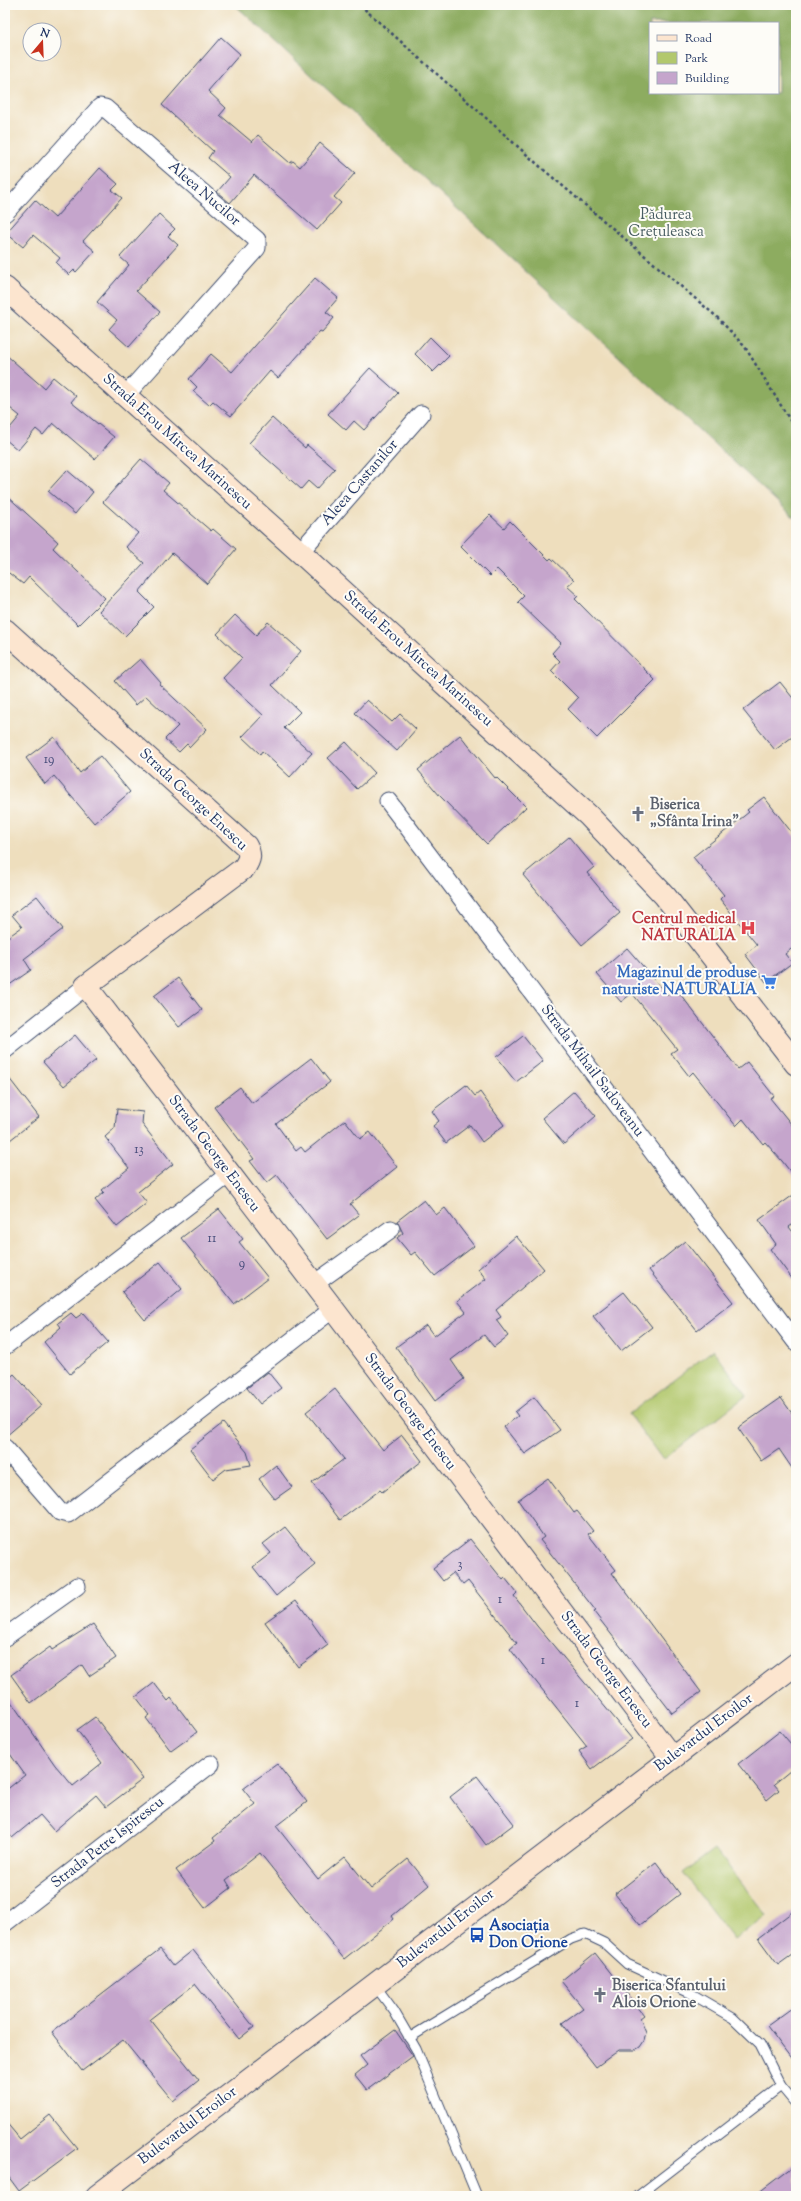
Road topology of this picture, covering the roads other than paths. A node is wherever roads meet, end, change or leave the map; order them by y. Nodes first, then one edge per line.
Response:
1 (5, 212) edge
2 (5, 288) edge
3 (125, 396) junction
4 (421, 414) dead end
5 (300, 552) junction
6 (5, 630) edge
7 (388, 801) dead end
8 (86, 986) junction
9 (5, 1050) edge
10 (796, 1064) edge
11 (229, 1174) junction
12 (391, 1228) dead end
13 (314, 1284) junction
14 (333, 1309) junction
15 (796, 1342) edge
16 (5, 1346) edge
17 (5, 1448) edge
18 (77, 1586) dead end
19 (5, 1637) edge
20 (796, 1664) edge
21 (672, 1758) junction
22 (211, 1764) dead end
23 (5, 1923) edge
24 (374, 1984) junction
25 (409, 2038) junction
26 (781, 2086) junction
27 (796, 2104) edge
28 (96, 2196) edge
29 (477, 2196) edge
30 (638, 2196) edge

1 - 3 street, Aleea Nucilor
2 - 3 street, Strada Erou Mircea Marinescu
3 - 5 street, Strada Erou Mircea Marinescu
4 - 5 street, Aleea Castanilor
5 - 10 street, Strada Erou Mircea Marinescu
6 - 8 street, Strada George Enescu
7 - 15 street, Strada Mihail Sadoveanu
8 - 9 street
8 - 11 street, Strada George Enescu
11 - 13 street, Strada George Enescu
11 - 16 street
12 - 13 street
13 - 14 street, Strada George Enescu
14 - 17 street
14 - 21 street, Strada George Enescu
18 - 19 street
20 - 21 street, Bulevardul Eroilor
21 - 24 street, Bulevardul Eroilor
22 - 23 street, Strada Petre Ispirescu
24 - 25 lane
24 - 28 street, Bulevardul Eroilor
25 - 26 lane
25 - 29 lane
26 - 27 lane
26 - 30 lane

